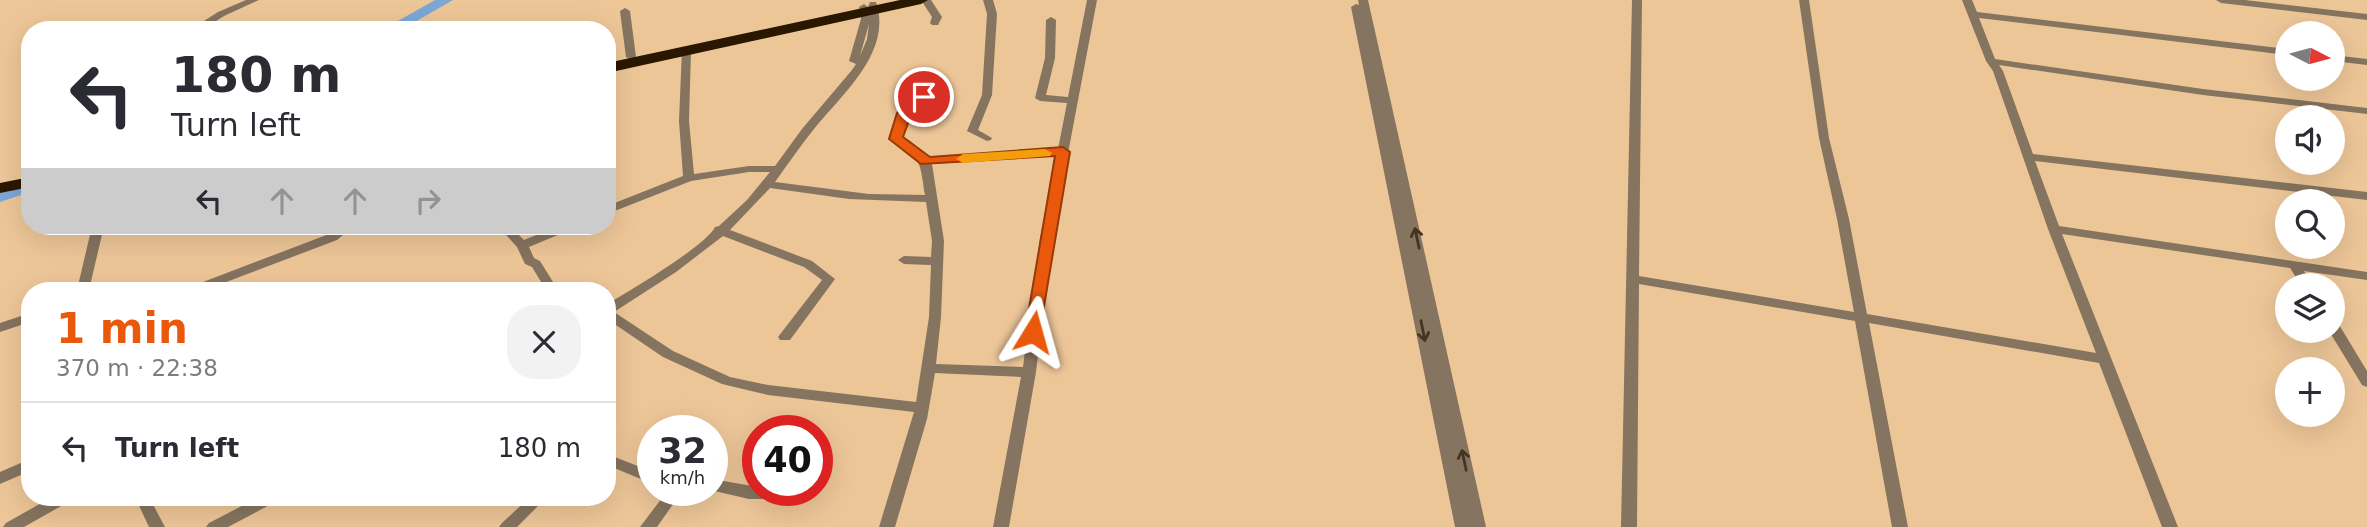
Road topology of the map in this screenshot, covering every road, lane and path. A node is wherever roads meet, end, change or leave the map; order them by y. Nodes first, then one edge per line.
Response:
1 (254, 0) edge
2 (892, 0) edge
3 (923, 0) edge
4 (988, 0) edge
5 (1092, 0) edge
6 (1355, 0) edge
7 (1363, 0) edge
8 (1637, 0) edge
9 (1804, 0) edge
10 (1967, 0) edge
11 (2221, 0) edge
12 (869, 8) junction
13 (625, 11) dead end
14 (1975, 15) junction
15 (2367, 17) edge
16 (1051, 20) dead end
17 (209, 21) edge
18 (935, 23) dead end
19 (687, 51) junction
20 (2275, 51) edge
21 (631, 57) junction
22 (2345, 59) edge
23 (616, 60) edge
24 (1991, 61) junction
25 (2367, 62) edge
26 (616, 66) edge
27 (933, 76) dead end
28 (1072, 100) junction
29 (2367, 111) edge
30 (987, 138) dead end
31 (1063, 152) junction
32 (2030, 157) junction
33 (926, 161) junction
34 (778, 169) junction
35 (689, 178) junction
36 (767, 184) junction
37 (2367, 196) edge
38 (931, 198) junction
39 (616, 206) edge
40 (2054, 229) junction
41 (719, 230) junction
42 (96, 235) edge
43 (336, 235) edge
44 (513, 235) edge
45 (546, 235) edge
46 (522, 245) junction
47 (904, 260) dead end
48 (937, 261) junction
49 (2293, 264) junction
50 (2299, 273) edge
51 (2367, 276) edge
52 (1632, 279) junction
53 (85, 282) edge
54 (215, 282) edge
55 (547, 282) edge
56 (616, 305) edge
57 (616, 317) edge
58 (1859, 317) junction
59 (21, 320) edge
60 (0, 328) edge
61 (785, 337) dead end
62 (2343, 343) edge
63 (2105, 359) junction
64 (928, 368) junction
65 (1029, 372) junction
66 (2367, 382) edge
67 (921, 408) junction
68 (616, 462) edge
69 (21, 469) edge
70 (637, 471) edge
71 (0, 478) edge
72 (49, 506) edge
73 (146, 506) edge
74 (255, 506) edge
75 (530, 506) edge
76 (664, 506) edge
77 (11, 527) edge
78 (157, 527) edge
79 (214, 527) edge
80 (507, 527) edge
81 (648, 527) edge
82 (887, 527) edge
83 (1001, 527) edge
84 (1463, 527) edge
85 (1478, 527) edge
86 (1629, 527) edge
87 (1900, 527) edge
88 (2170, 527) edge

1 - 17 street
2 - 12 highway
3 - 12 highway
3 - 18 street
4 - 30 street
5 - 28 street
6 -> 84 street
85 -> 7 street
8 - 52 street
9 - 58 street
10 - 14 street
11 - 15 street
12 - 19 highway
12 - 21 highway
12 - 34 street
13 - 21 street
14 - 20 street
14 - 24 street
16 - 28 street
19 - 26 highway
19 - 35 street
21 - 23 highway
22 - 25 street
24 - 29 street
24 - 32 street
27 - 33 street
28 - 31 street
31 - 33 street
31 - 65 street
32 - 37 street
32 - 40 street
33 - 38 street
34 - 35 street
34 - 36 street
35 - 39 street
36 - 38 street
36 - 41 street
38 - 48 street
40 - 49 street
40 - 63 street
41 - 56 street
41 - 61 street
42 - 53 street
43 - 54 street
44 - 46 street
45 - 46 street
46 - 55 street
47 - 48 street
48 - 64 street
49 - 50 street
49 - 51 street
52 - 58 street
52 - 86 street
57 - 67 street
58 - 63 street
58 - 87 street
59 - 60 street
62 - 66 street
63 - 88 street
64 - 65 street
64 - 67 street
65 - 83 street
67 - 82 street
68 - 70 street
69 - 71 street
72 - 77 street
73 - 78 street
74 - 79 street
75 - 80 street
76 - 81 street

